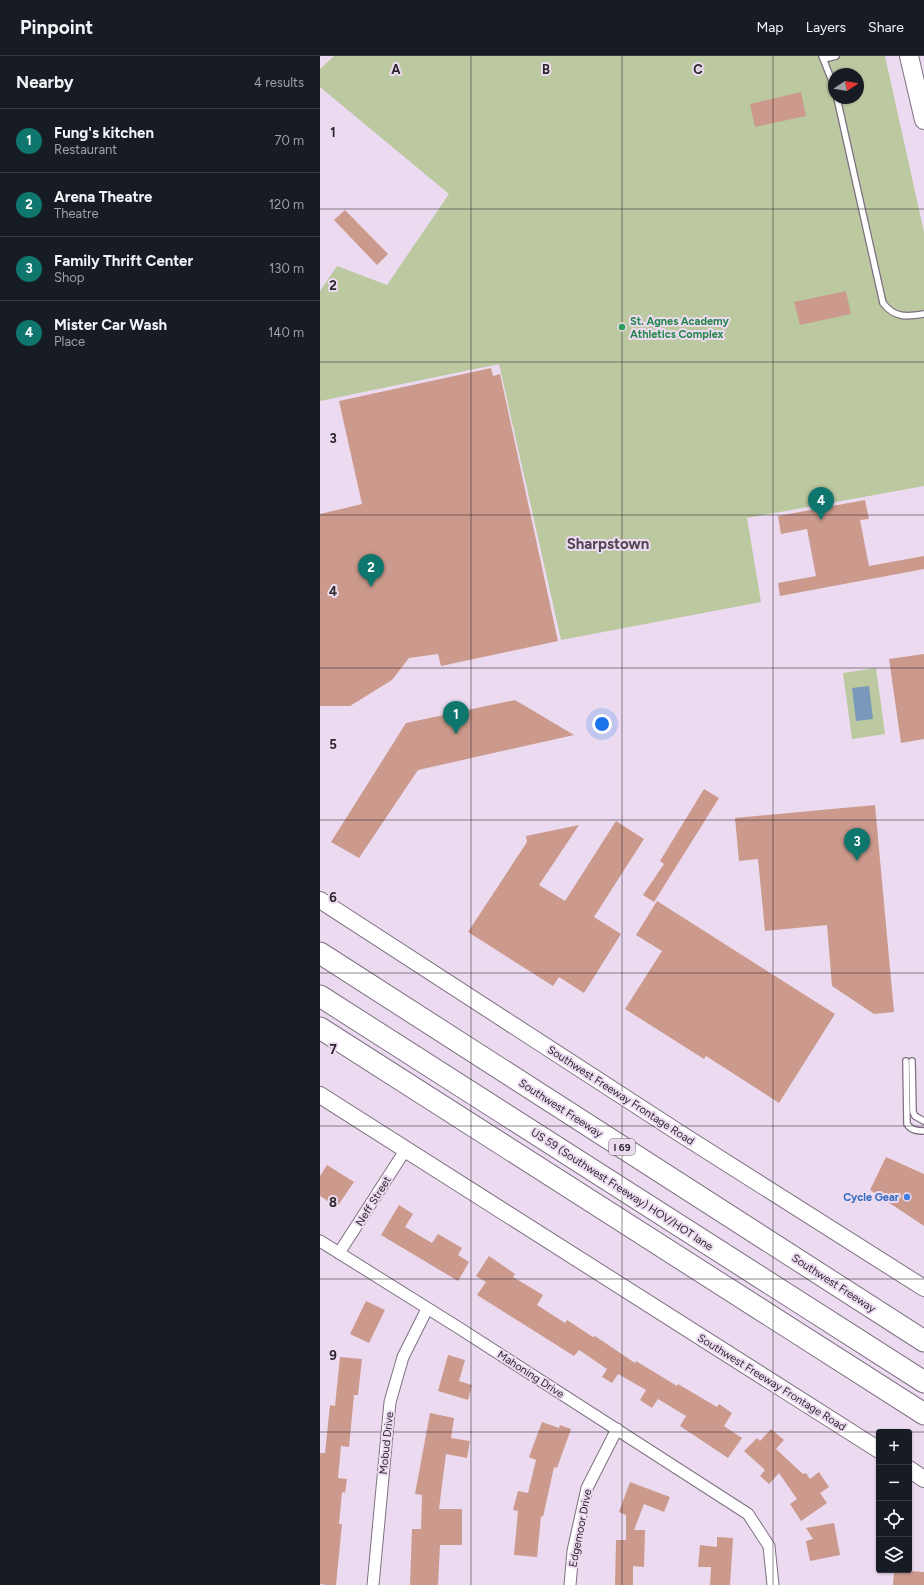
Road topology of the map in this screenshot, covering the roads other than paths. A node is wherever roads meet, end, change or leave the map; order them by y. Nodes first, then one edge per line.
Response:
1 (836, 56) edge
2 (909, 56) edge
3 (823, 58) edge
4 (828, 71) edge
5 (838, 104) edge
6 (924, 120) edge
7 (924, 314) edge
8 (320, 900) edge
9 (320, 953) edge
10 (320, 996) edge
11 (320, 1028) edge
12 (320, 1095) edge
13 (924, 1121) edge
14 (924, 1131) edge
15 (406, 1149) junction
16 (320, 1241) edge
17 (339, 1254) junction
18 (924, 1288) edge
19 (427, 1309) junction
20 (924, 1341) edge
21 (924, 1382) edge
22 (922, 1413) edge
23 (617, 1429) junction
24 (876, 1448) edge
25 (912, 1471) edge
26 (924, 1479) edge
27 (373, 1585) edge
28 (570, 1585) edge
29 (773, 1585) edge

1 - 3 lane
2 - 6 main road
3 - 4 lane
5 - 7 lane
8 - 18 main road, Southwest Freeway Frontage Road
9 - 20 highway, Southwest Freeway / I 69
10 - 21 highway, US 59 (Southwest Freeway) HOV/HOT lane
11 - 22 highway
12 - 15 main road, Southwest Freeway Frontage Road
13 - 14 lane
15 - 17 street, Neff Street
15 - 24 main road, Southwest Freeway Frontage Road
16 - 17 street, Mahoning Drive
17 - 19 street, Mahoning Drive
19 - 23 street, Mahoning Drive
19 - 27 street, Mobud Drive
23 - 28 street, Edgemoor Drive
23 - 29 street, Mahoning Drive
25 - 26 main road

